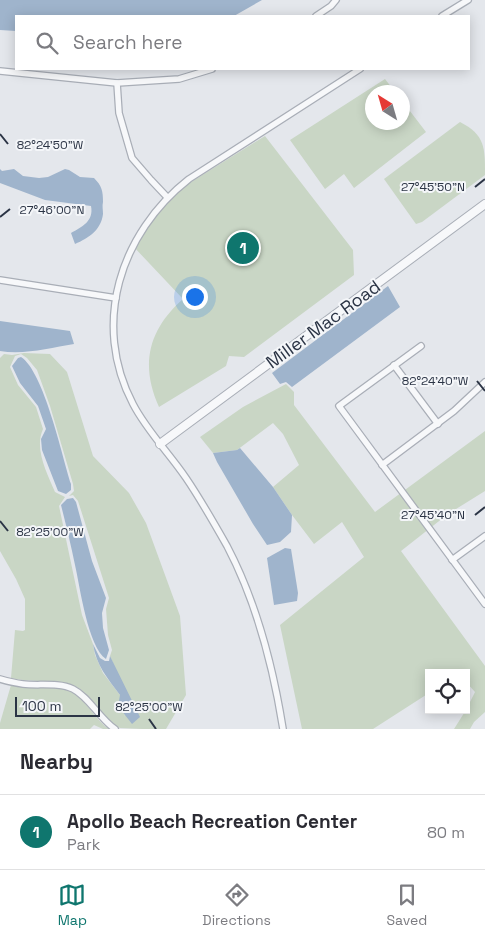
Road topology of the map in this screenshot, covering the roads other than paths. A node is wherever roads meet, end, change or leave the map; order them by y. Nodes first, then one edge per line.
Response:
1 (336, 0) edge
2 (468, 0) edge
3 (318, 15) edge
4 (444, 15) edge
5 (209, 70) edge
6 (358, 70) edge
7 (0, 71) edge
8 (117, 83) junction
9 (167, 197) junction
10 (485, 204) edge
11 (0, 280) edge
12 (116, 298) junction
13 (421, 346) dead end
14 (394, 365) junction
15 (485, 382) edge
16 (438, 424) junction
17 (160, 444) junction
18 (382, 465) junction
19 (485, 536) edge
20 (452, 560) junction
21 (485, 604) edge
22 (0, 679) edge
23 (283, 728) edge
24 (114, 729) edge

1 - 3 street
2 - 4 street
5 - 8 street
6 - 9 street
7 - 8 street
8 - 9 street
9 - 12 street
10 - 17 street, Miller Mac Road
11 - 12 street
12 - 17 street
13 - 14 street
14 - 16 street
14 - 18 street
15 - 16 street
16 - 18 street
17 - 23 street
18 - 20 street
19 - 20 street
20 - 21 street
22 - 24 street

